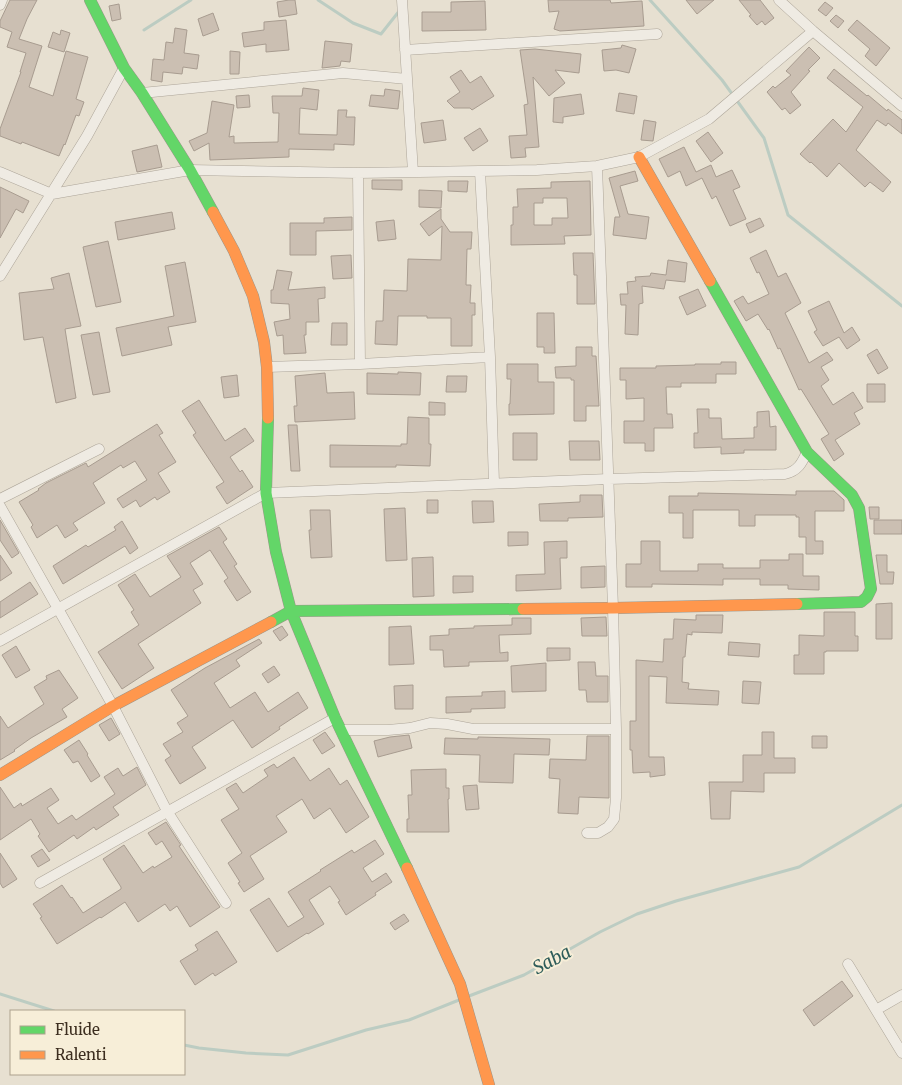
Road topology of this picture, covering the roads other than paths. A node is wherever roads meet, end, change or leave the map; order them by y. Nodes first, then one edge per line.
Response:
1 (2, 0) edge
2 (90, 0) edge
3 (402, 0) edge
4 (780, 0) edge
5 (0, 5) edge
6 (813, 31) junction
7 (657, 34) dead end
8 (406, 50) junction
9 (124, 68) junction
10 (407, 79) junction
11 (142, 93) junction
12 (902, 106) edge
13 (639, 157) junction
14 (598, 166) junction
15 (190, 170) junction
16 (480, 171) junction
17 (0, 172) edge
18 (414, 172) junction
19 (358, 173) junction
20 (52, 194) junction
21 (0, 276) edge
22 (490, 357) junction
23 (360, 364) junction
24 (267, 367) junction
25 (99, 449) dead end
26 (807, 452) junction
27 (610, 479) junction
28 (494, 483) junction
29 (266, 492) junction
30 (0, 498) edge
31 (0, 506) edge
32 (613, 608) junction
33 (57, 609) junction
34 (291, 611) junction
35 (0, 641) edge
36 (113, 706) junction
37 (335, 718) junction
38 (616, 729) junction
39 (341, 730) junction
40 (0, 775) edge
41 (168, 811) junction
42 (587, 833) dead end
43 (40, 883) dead end
44 (226, 903) dead end
45 (848, 964) dead end
46 (902, 995) edge
47 (876, 1010) junction
48 (902, 1053) edge
49 (489, 1085) edge

1 - 5 street
2 - 9 street
3 - 8 street
4 - 6 street
6 - 12 street
6 - 13 street
7 - 8 street
8 - 10 street
9 - 11 street
9 - 20 street
10 - 11 street
10 - 18 street
11 - 15 street
13 - 14 street
13 - 26 street
14 - 16 street
14 - 27 street
15 - 19 street
15 - 20 street
15 - 24 street
16 - 18 street
16 - 22 street
17 - 20 street
18 - 19 street
19 - 23 street
20 - 21 street
22 - 23 street
22 - 28 street
23 - 24 street
24 - 29 street
25 - 30 street
26 - 27 street
26 - 32 street
27 - 28 street
27 - 32 street
28 - 29 street
29 - 33 street
29 - 34 street
31 - 33 street
32 - 34 street
32 - 38 street
33 - 35 street
33 - 36 street
34 - 36 street
34 - 37 street
36 - 40 street
36 - 41 street
37 - 39 street
37 - 41 street
38 - 39 street
38 - 42 street
39 - 49 street
41 - 43 street
41 - 44 street
45 - 47 street
46 - 47 street
47 - 48 street

